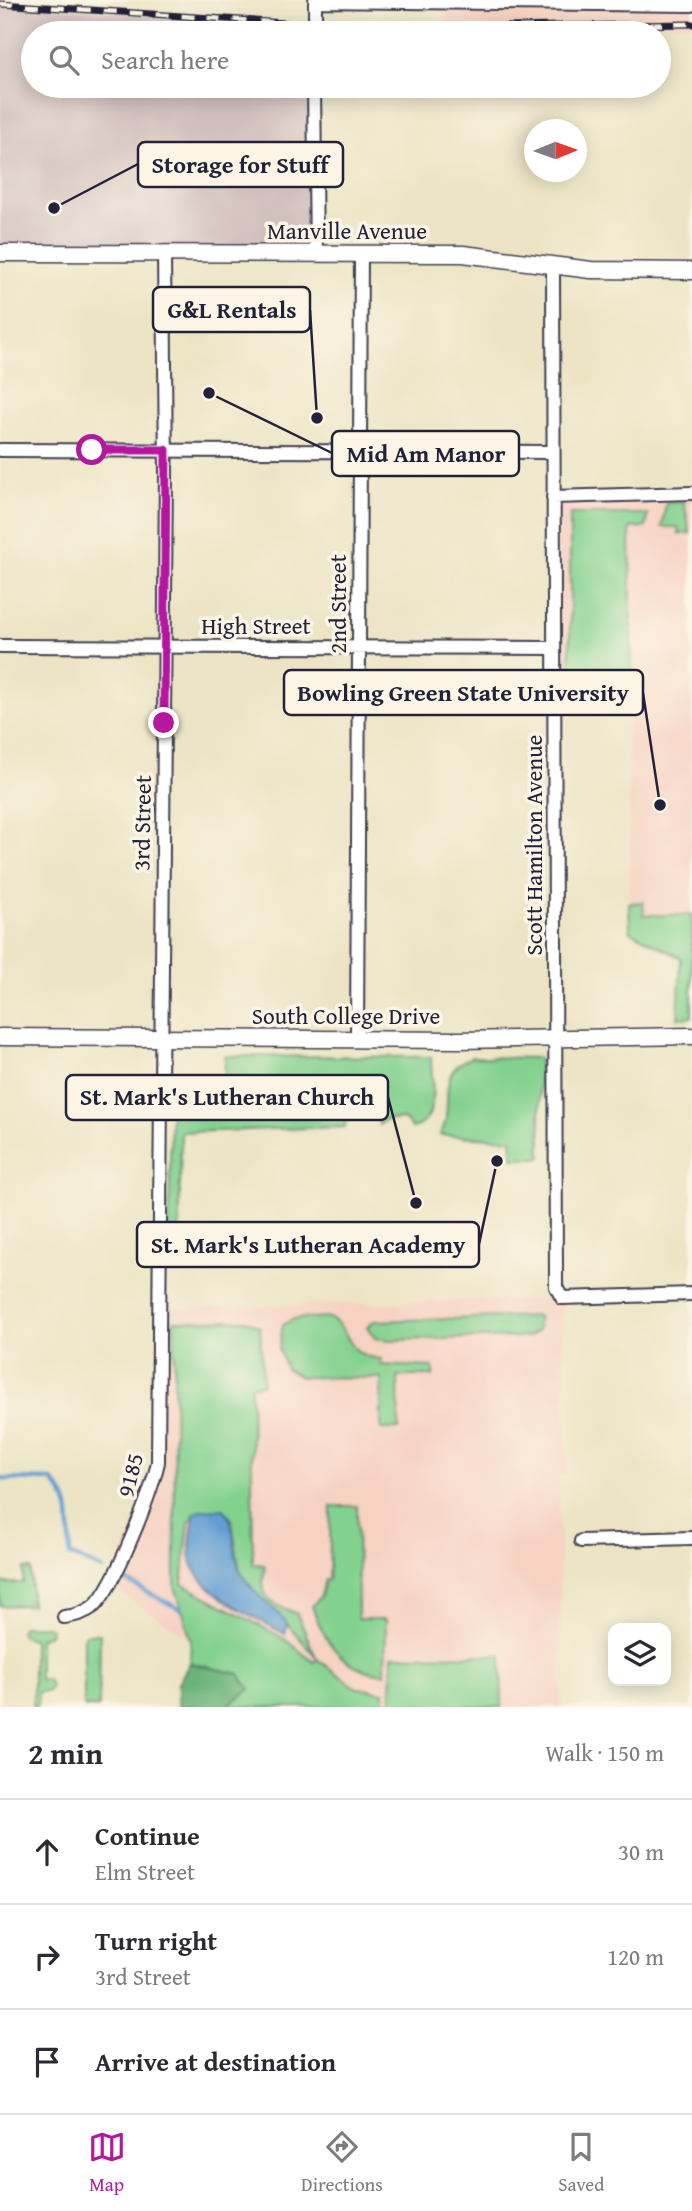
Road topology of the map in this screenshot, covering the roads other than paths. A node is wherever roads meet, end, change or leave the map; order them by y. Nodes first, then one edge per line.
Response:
1 (315, 1) edge
2 (692, 5) edge
3 (315, 21) edge
4 (314, 98) edge
5 (0, 253) edge
6 (164, 253) junction
7 (361, 253) junction
8 (316, 254) junction
9 (553, 265) junction
10 (692, 271) edge
11 (0, 450) edge
12 (166, 450) junction
13 (360, 451) junction
14 (553, 452) junction
15 (692, 493) edge
16 (554, 497) junction
17 (0, 646) edge
18 (165, 646) junction
19 (360, 647) junction
20 (554, 648) junction
21 (692, 1036) edge
22 (0, 1037) edge
23 (162, 1038) junction
24 (357, 1039) junction
25 (555, 1039) junction
26 (692, 1294) edge
27 (160, 1309) joint
28 (692, 1538) edge
29 (581, 1541) dead end
30 (64, 1618) dead end

1 - 2 street
1 - 3 street
4 - 8 street
5 - 6 street, Manville Avenue
6 - 8 street, Manville Avenue
6 - 12 street, 3rd Street
7 - 8 street, Manville Avenue
7 - 9 street, Manville Avenue
7 - 13 street, 2nd Street
9 - 10 street, Manville Avenue
9 - 14 street, Scott Hamilton Avenue
11 - 12 street
12 - 13 street
12 - 18 street, 3rd Street
13 - 14 street
13 - 19 street, 2nd Street
14 - 16 street, Scott Hamilton Avenue
15 - 16 street
16 - 20 street, Scott Hamilton Avenue
17 - 18 street, High Street
18 - 19 street, High Street
18 - 23 street, 3rd Street
19 - 20 street, High Street
19 - 24 street, 2nd Street
20 - 25 street, Scott Hamilton Avenue
21 - 25 street, South College Drive
22 - 23 street, South College Drive
23 - 24 street, South College Drive
23 - 27 street, 3rd Street
24 - 25 street, South College Drive
25 - 26 street, Scott Hamilton Avenue
27 - 30 street, 9185
28 - 29 street

